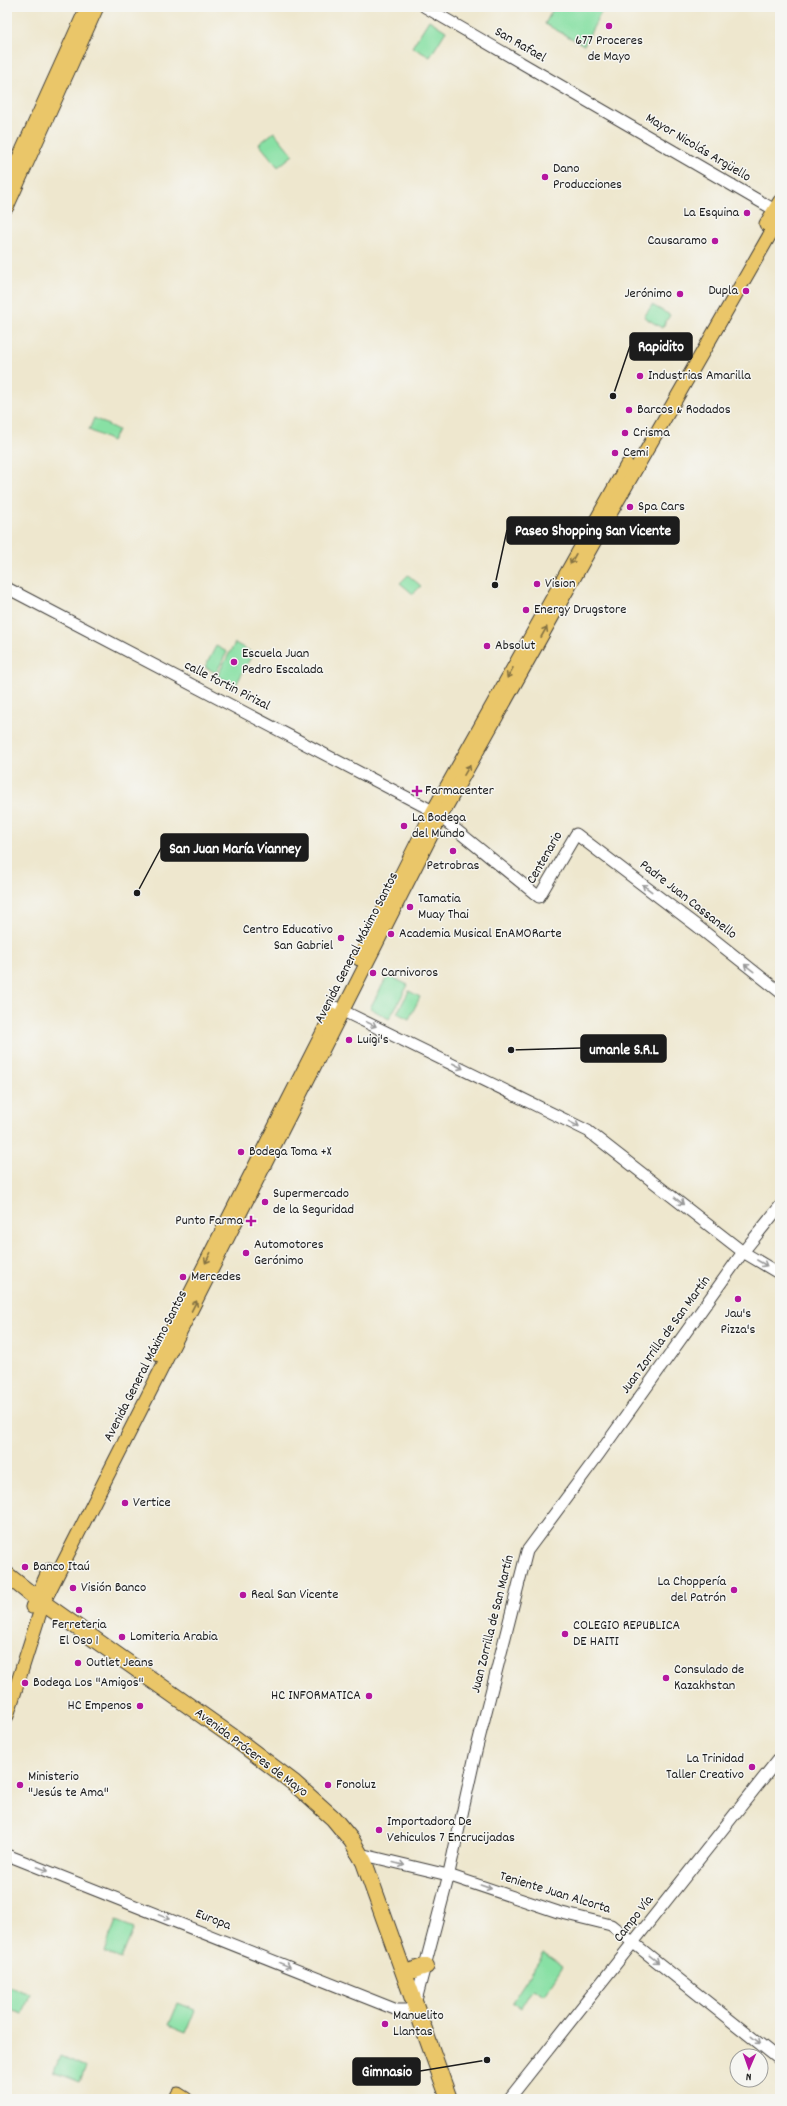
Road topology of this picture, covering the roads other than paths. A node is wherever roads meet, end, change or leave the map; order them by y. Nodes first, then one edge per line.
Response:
1 (87, 7) edge
2 (97, 7) edge
3 (425, 7) edge
4 (601, 108) joint
5 (7, 184) edge
6 (7, 207) edge
7 (779, 210) edge
8 (7, 588) edge
9 (437, 814) junction
10 (576, 834) joint
11 (539, 898) joint
12 (780, 992) edge
13 (339, 1009) junction
14 (780, 1206) edge
15 (743, 1252) junction
16 (780, 1274) edge
17 (7, 1575) edge
18 (7, 1588) edge
19 (38, 1605) junction
20 (7, 1687) edge
21 (7, 1716) edge
22 (780, 1757) edge
23 (356, 1853) junction
24 (7, 1855) edge
25 (448, 1875) junction
26 (634, 1943) junction
27 (426, 1966) junction
28 (404, 1973) junction
29 (411, 2007) junction
30 (780, 2060) edge
31 (439, 2099) edge
32 (449, 2099) edge
33 (509, 2099) edge

1 - 5 main road
2 - 6 main road
3 - 4 street, San Rafael
4 - 7 street, Mayor Nicolás Argüello
7 - 9 main road, Avenida General Máximo Santos
8 - 9 street, calle fortin Pirizal
9 - 11 street, calle fortin Pirizal
9 - 13 main road, Avenida General Máximo Santos
10 - 11 street, Centenario
12 -> 10 street, Padre Juan Cassanello
13 -> 15 street
13 - 19 main road, Avenida General Máximo Santos
14 - 15 street, Juan Zorrilla de San Martín
15 -> 16 street
15 - 25 street, Juan Zorrilla de San Martín
17 - 19 highway
18 - 19 highway
19 - 20 main road, Avenida General Máximo Santos
19 - 21 main road, Avenida General Máximo Santos
19 - 23 highway, Avenida Próceres de Mayo
22 - 26 street, Campo Vía
23 -> 25 street, Teniente Juan Alcorta
23 - 28 highway, Avenida Próceres de Mayo
23 - 29 highway, Avenida Próceres de Mayo
24 -> 29 street, Europa
25 -> 26 street, Teniente Juan Alcorta
25 - 27 street, Juan Zorrilla de San Martín
26 -> 30 street, Teniente Juan Alcorta
26 - 33 street, Campo Vía
27 - 28 highway
27 - 29 street, Juan Zorrilla de San Martín
28 - 29 highway, Avenida Próceres de Mayo
29 - 31 highway, Avenida Próceres de Mayo
29 - 32 highway, Avenida Próceres de Mayo

